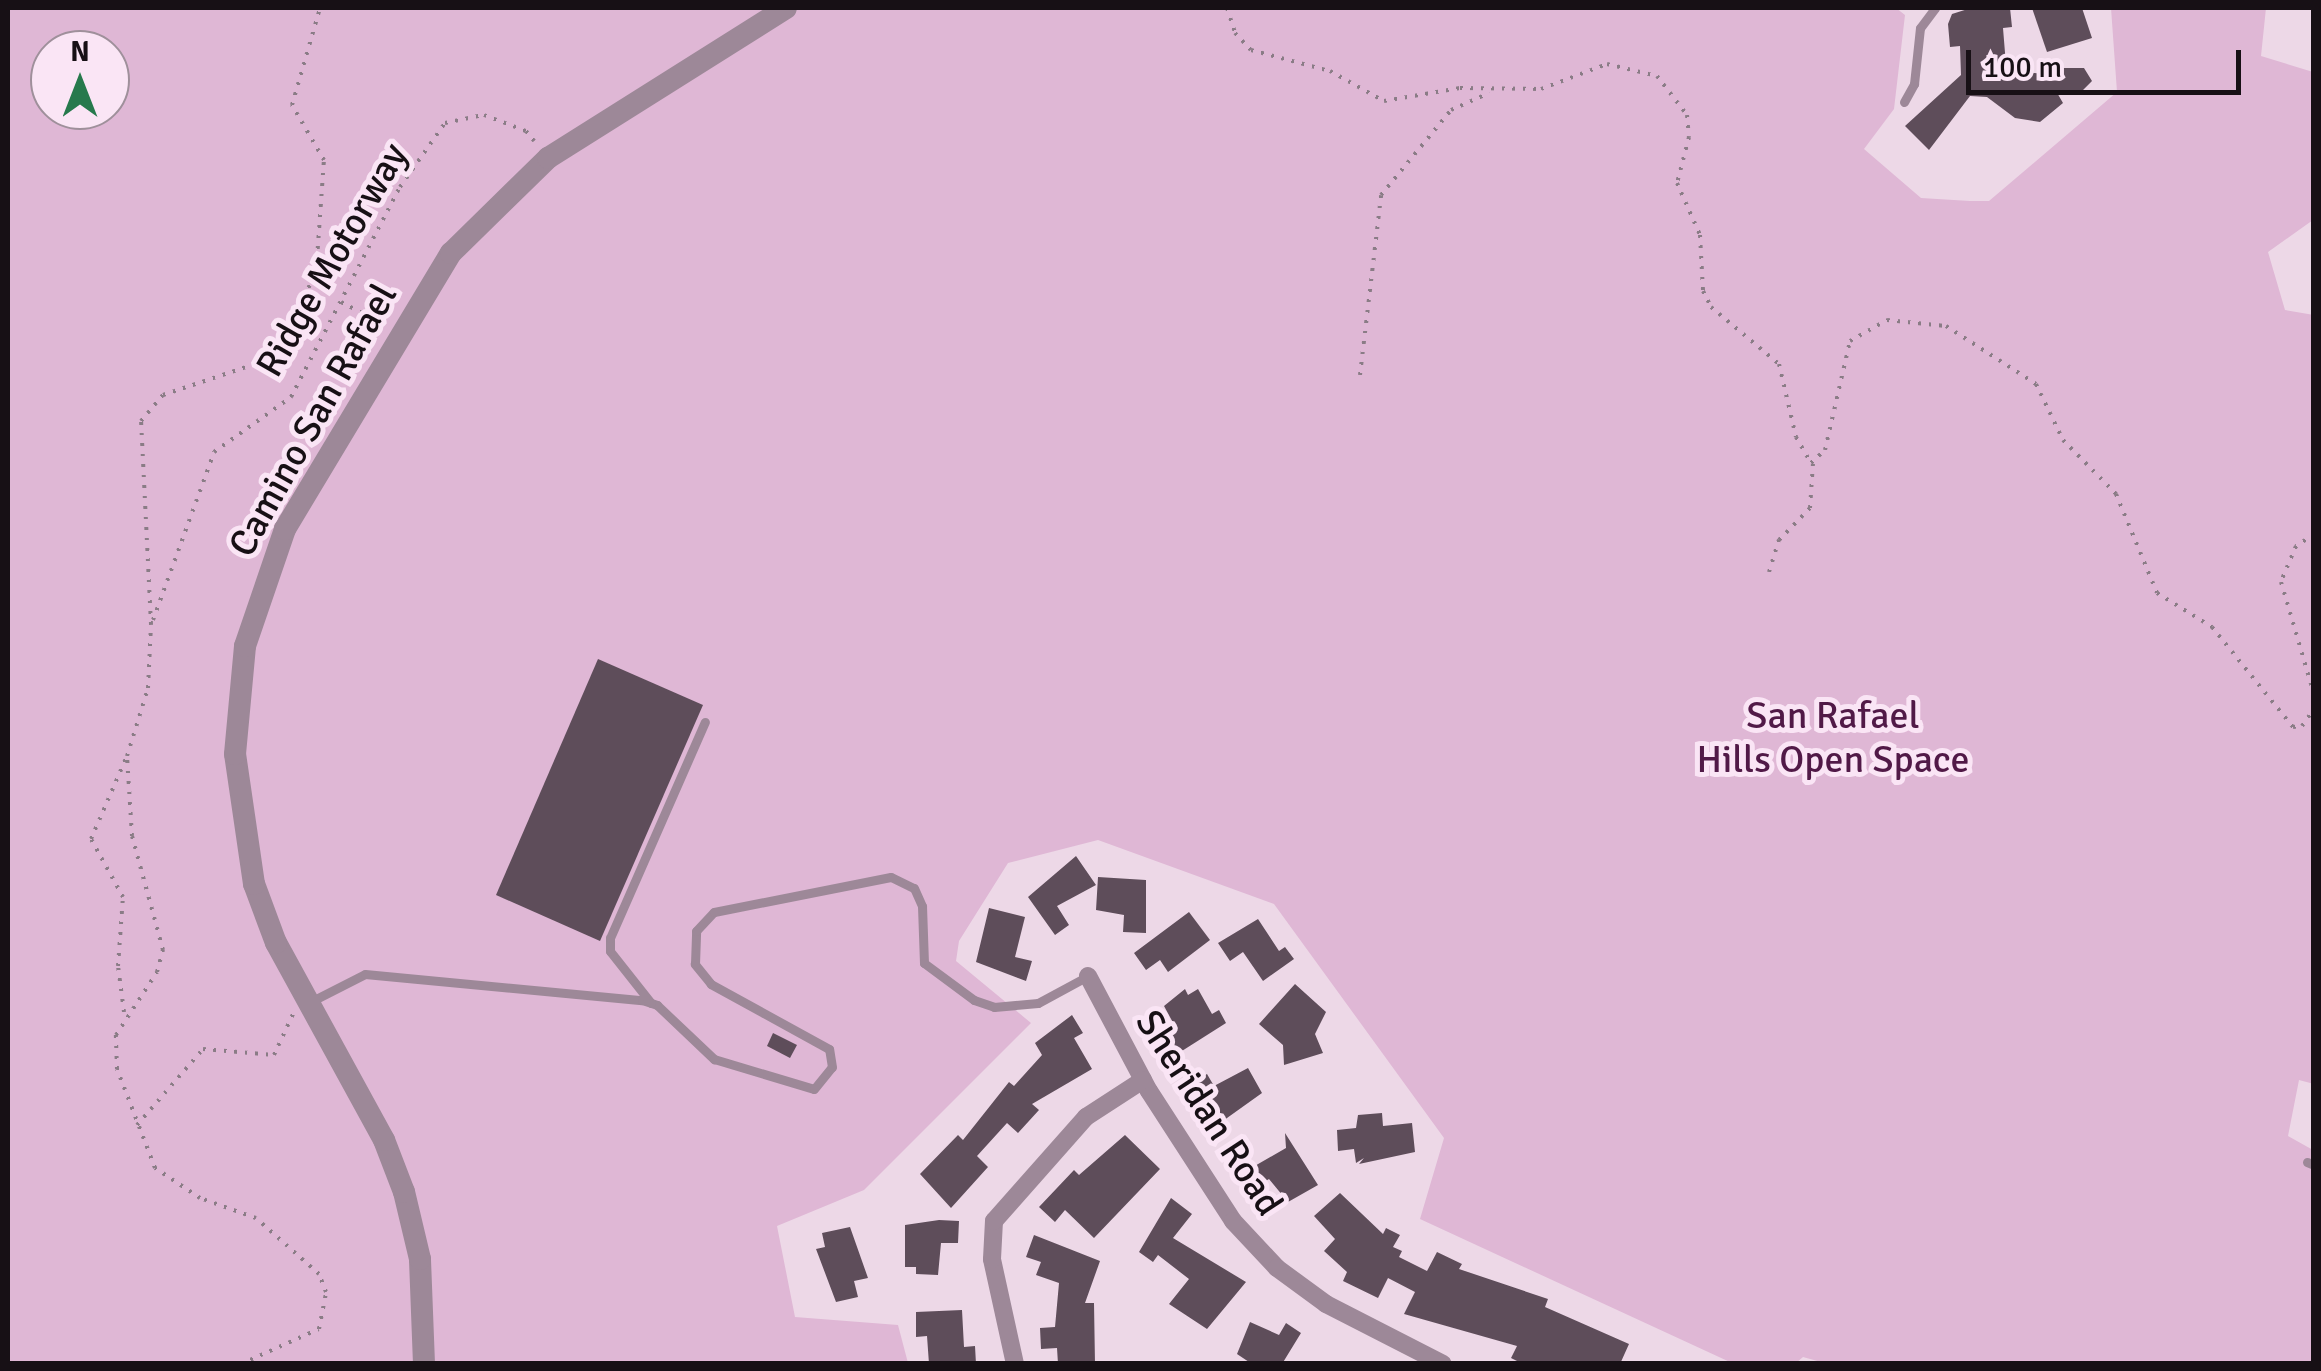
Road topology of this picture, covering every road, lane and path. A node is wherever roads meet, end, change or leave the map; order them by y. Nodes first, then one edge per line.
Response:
1 (320, 8) edge
2 (786, 8) edge
3 (1227, 8) edge
4 (1935, 8) edge
5 (1488, 93) junction
6 (1904, 102) dead end
7 (548, 158) junction
8 (341, 302) junction
9 (397, 333) junction
10 (1360, 376) dead end
11 (1814, 463) junction
12 (2314, 534) edge
13 (1769, 572) dead end
14 (151, 624) junction
15 (2314, 694) edge
16 (2314, 709) edge
17 (705, 722) dead end
18 (128, 756) junction
19 (1088, 976) joint
20 (651, 1003) junction
21 (307, 1004) junction
22 (124, 1014) junction
23 (1143, 1080) junction
24 (137, 1126) junction
25 (241, 1364) edge
26 (424, 1364) edge
27 (1015, 1364) edge
28 (1443, 1364) edge

1 - 14 path, Ridge Motorway
2 - 7 street, Camino San Rafael
3 - 5 path
4 - 6 lane
5 - 10 path
5 - 11 path
7 - 8 path, Ridge Motorway
7 - 9 street, Camino San Rafael
8 - 9 path
8 - 14 path, Ridge Motorway
9 - 21 street, Camino San Rafael
11 - 13 path
11 - 16 path
12 - 15 path
14 - 18 path, Ridge Motorway
17 - 20 lane
18 - 22 path, Ridge Motorway
18 - 22 path
19 - 20 lane
19 - 23 street, Sheridan Road
20 - 21 lane
21 - 24 path
21 - 26 street, Camino San Rafael
22 - 24 path, Ridge Motorway
23 - 27 street
23 - 28 street, Sheridan Road
24 - 25 path, Ridge Motorway

